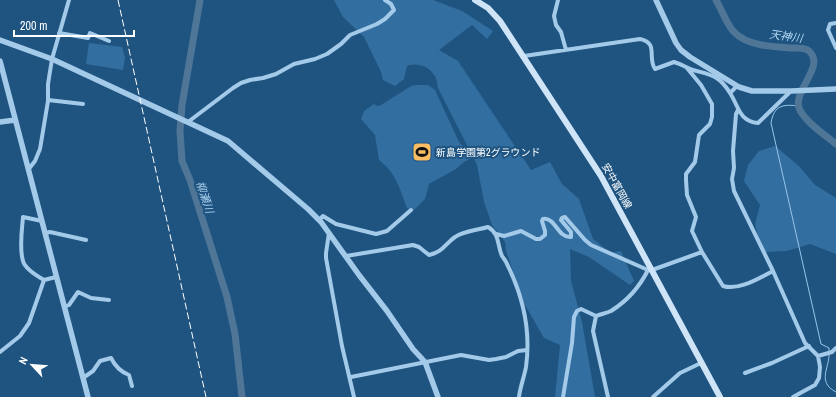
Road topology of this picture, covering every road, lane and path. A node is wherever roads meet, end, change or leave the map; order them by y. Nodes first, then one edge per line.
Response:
1 (69, 0) edge
2 (385, 0) edge
3 (475, 0) edge
4 (558, 0) edge
5 (656, 0) edge
6 (836, 23) edge
7 (59, 33) junction
8 (0, 40) edge
9 (108, 41) dead end
10 (836, 48) edge
11 (566, 50) junction
12 (524, 56) junction
13 (52, 59) junction
14 (0, 61) edge
15 (686, 66) junction
16 (737, 86) junction
17 (836, 89) edge
18 (791, 91) junction
19 (730, 93) junction
20 (48, 100) junction
21 (83, 104) dead end
22 (738, 110) junction
23 (15, 120) junction
24 (0, 122) edge
25 (187, 122) junction
26 (28, 170) junction
27 (411, 210) dead end
28 (319, 220) junction
29 (42, 221) junction
30 (45, 233) junction
31 (329, 233) junction
32 (496, 234) junction
33 (86, 240) dead end
34 (702, 252) junction
35 (346, 256) junction
36 (650, 270) junction
37 (773, 271) junction
38 (56, 277) junction
39 (44, 280) junction
40 (109, 300) dead end
41 (64, 308) junction
42 (596, 316) junction
43 (808, 346) junction
44 (836, 348) edge
45 (527, 350) junction
46 (0, 352) edge
47 (818, 356) junction
48 (425, 362) junction
49 (701, 363) junction
50 (745, 373) dead end
51 (350, 377) junction
52 (83, 378) junction
53 (132, 386) dead end
54 (88, 397) edge
55 (354, 397) edge
56 (438, 397) edge
57 (518, 397) edge
58 (563, 397) edge
59 (608, 397) edge
60 (653, 397) edge
61 (720, 397) edge
62 (793, 397) edge

1 - 7 street
2 - 25 street
3 - 12 main road, 安中富岡線
4 - 11 street
5 - 16 street
6 - 10 street
7 - 9 street
7 - 13 street
8 - 13 street
11 - 12 street
11 - 15 street
12 - 36 main road, 安中富岡線
13 - 20 street
13 - 25 street
14 - 23 street
15 - 19 street
15 - 34 street
16 - 18 street
16 - 19 street
17 - 18 street
18 - 22 street
19 - 22 street
20 - 21 street
20 - 26 street
22 - 37 street
23 - 24 street
23 - 26 street
25 - 28 street
26 - 29 street
27 - 28 street
28 - 31 street
29 - 30 street
29 - 39 street
30 - 33 street
30 - 38 street
31 - 35 street
31 - 51 street
32 - 35 street
32 - 36 street
32 - 45 street
34 - 36 street
34 - 37 street
35 - 48 street
36 - 42 street
36 - 49 main road, 安中富岡線
37 - 43 street
38 - 39 street
38 - 41 street
39 - 46 street
40 - 41 street
41 - 52 street
42 - 58 street
42 - 59 street
43 - 47 street
43 - 50 street
44 - 47 street
45 - 48 street
45 - 57 street
47 - 62 street
48 - 51 street
48 - 56 street
49 - 60 street
49 - 61 main road, 安中富岡線
51 - 55 street
52 - 53 street
52 - 54 street

